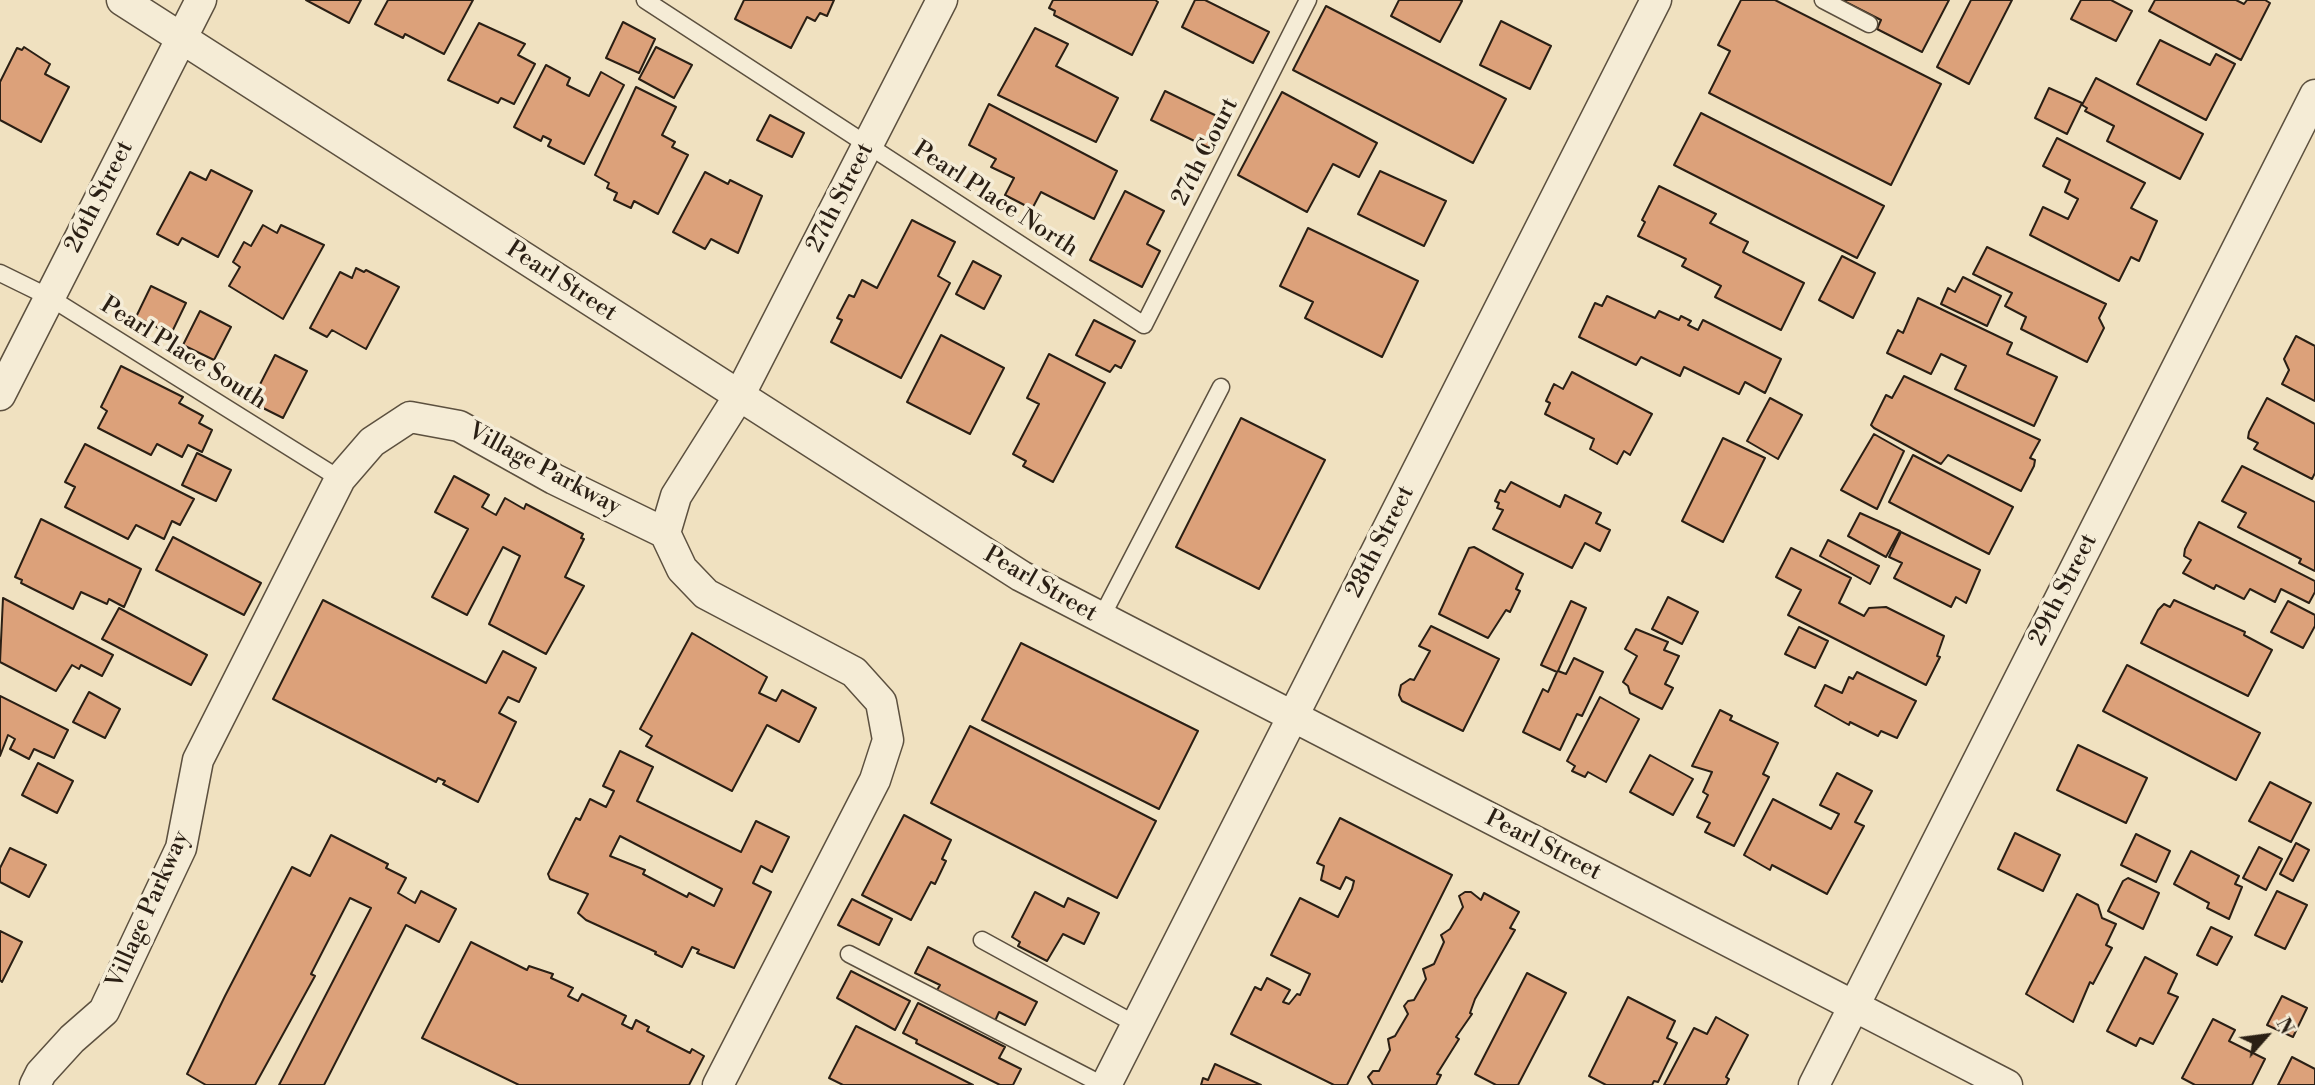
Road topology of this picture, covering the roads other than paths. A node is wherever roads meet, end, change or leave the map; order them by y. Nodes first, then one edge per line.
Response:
1 (122, 0) edge
2 (201, 0) edge
3 (645, 0) edge
4 (942, 0) edge
5 (1308, 0) edge
6 (1656, 0) edge
7 (1823, 0) edge
8 (1869, 24) dead end
9 (181, 38) junction
10 (2315, 95) edge
11 (868, 145) junction
12 (0, 273) edge
13 (50, 297) junction
14 (1144, 325) joint
15 (1222, 387) dead end
16 (0, 395) edge
17 (739, 396) junction
18 (340, 479) junction
19 (665, 533) junction
20 (1100, 620) junction
21 (1292, 717) junction
22 (982, 940) dead end
23 (849, 954) dead end
24 (1853, 1006) junction
25 (1137, 1025) junction
26 (34, 1085) edge
27 (718, 1085) edge
28 (1105, 1085) edge
29 (1814, 1085) edge
30 (2007, 1085) edge

1 - 9 street, Pearl Street
2 - 9 street, 26th Street
3 - 11 lane, Pearl Place North
4 - 11 street, 27th Street
5 - 14 lane, 27th Court
6 - 21 street, 28th Street
7 - 8 lane
9 - 13 street, 26th Street
9 - 17 street, Pearl Street
10 - 24 street, 29th Street
11 - 14 lane, Pearl Place North
11 - 17 street, 27th Street
12 - 13 lane, Pearl Place South
13 - 16 street, 26th Street
13 - 18 lane, Pearl Place South
15 - 20 lane
17 - 19 street, 27th Street
17 - 20 street, Pearl Street
18 - 19 street, Village Parkway
18 - 26 street, Village Parkway
19 - 27 street
20 - 21 street, Pearl Street
21 - 24 street, Pearl Street
21 - 25 street, 28th Street
22 - 25 lane
23 - 28 lane
24 - 29 street, 29th Street
24 - 30 street, Pearl Street
25 - 28 street, 28th Street

